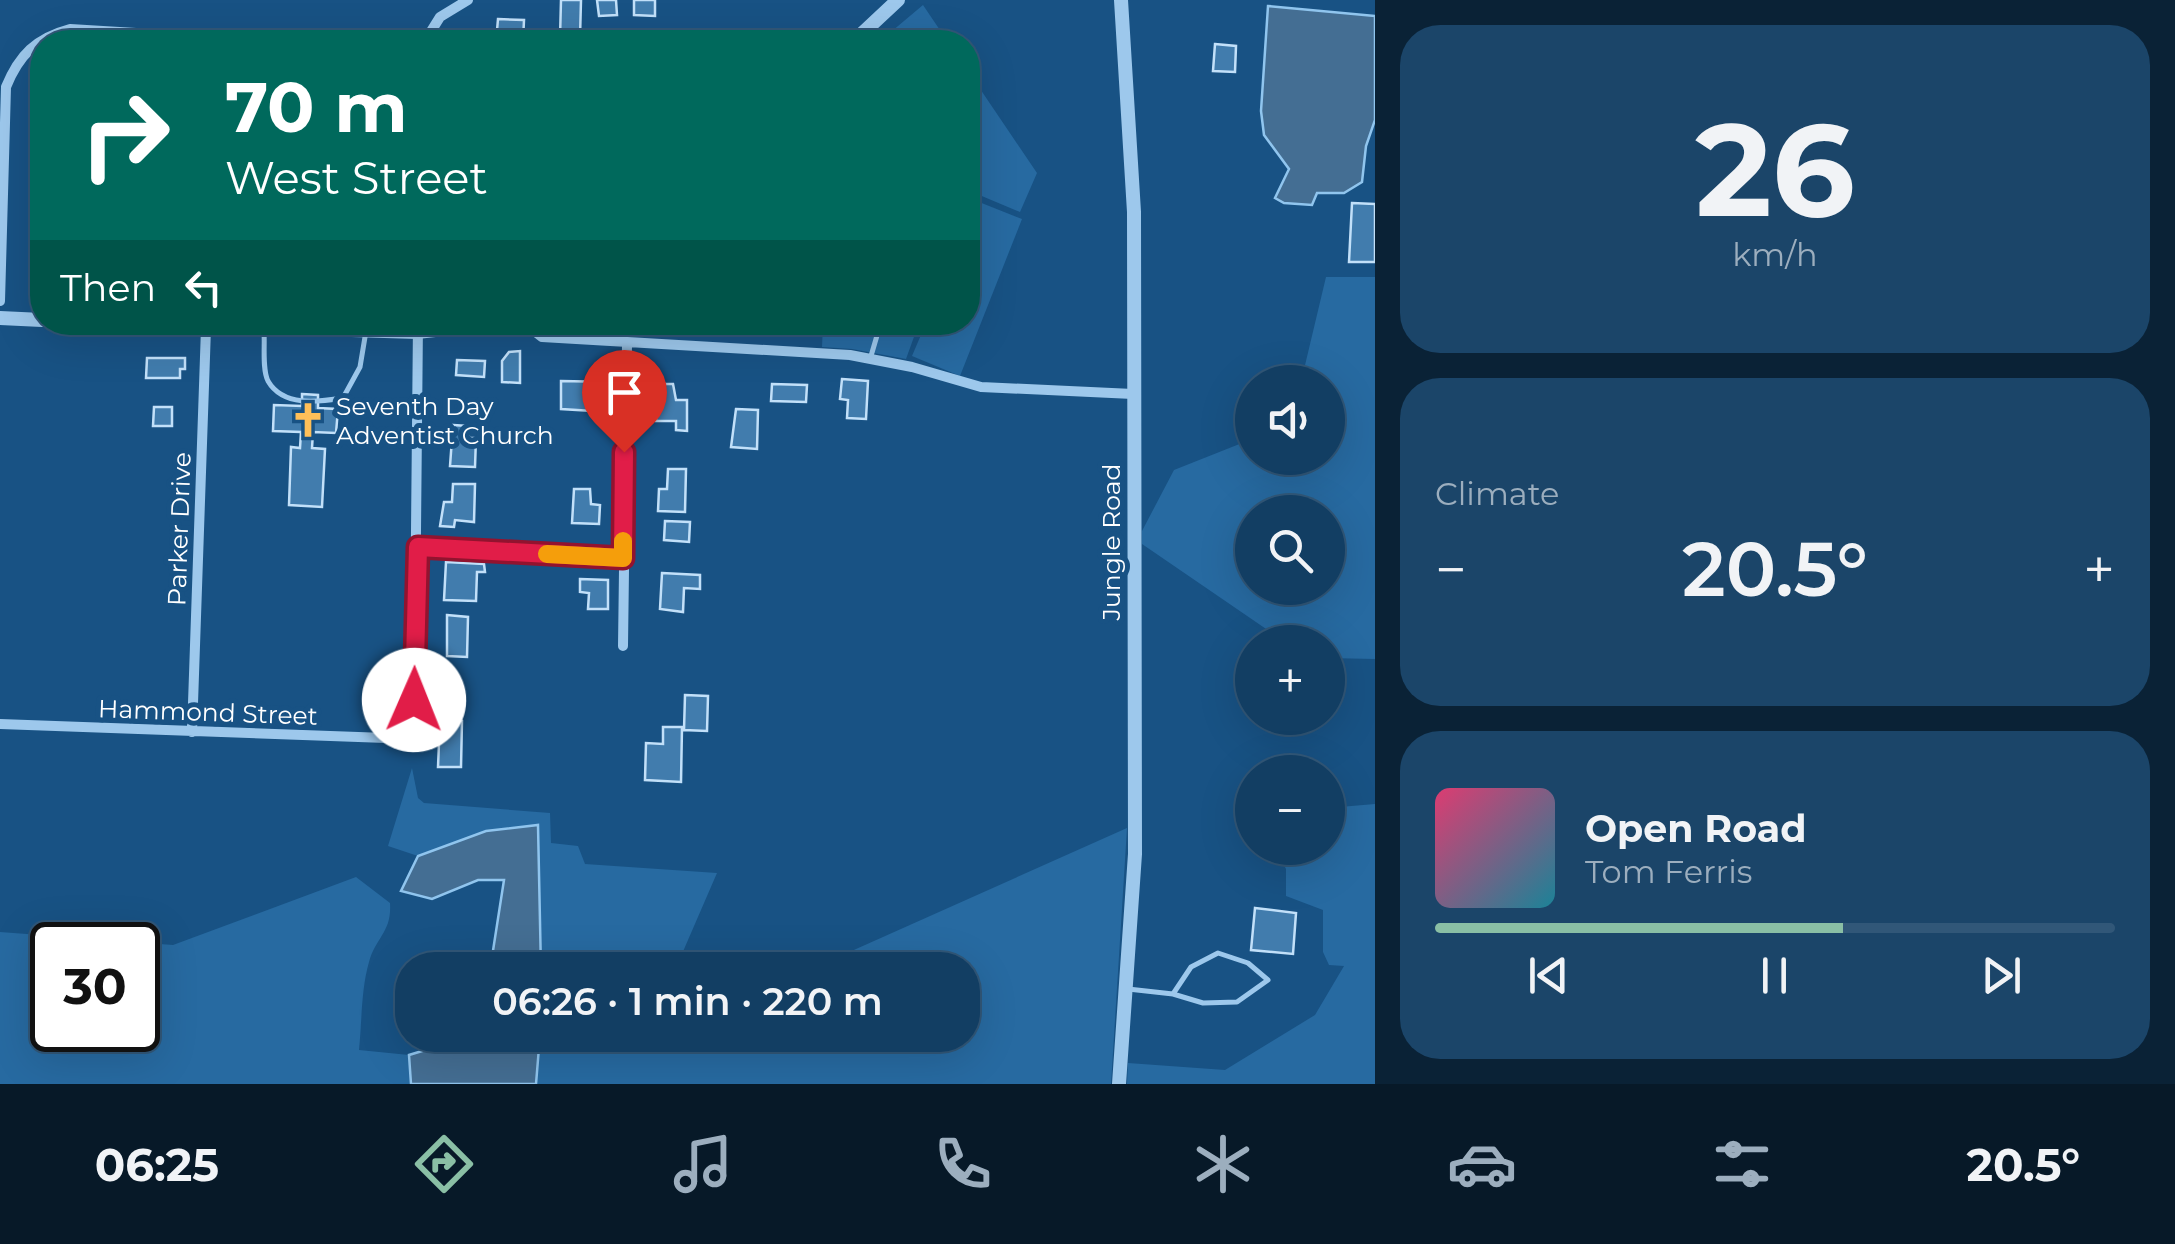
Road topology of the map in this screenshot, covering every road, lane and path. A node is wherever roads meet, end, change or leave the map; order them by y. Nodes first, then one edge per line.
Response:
1 (468, 0) edge
2 (898, 0) edge
3 (1121, 0) edge
4 (433, 30) edge
5 (866, 30) edge
6 (30, 48) edge
7 (0, 301) edge
8 (0, 318) edge
9 (30, 319) edge
10 (206, 335) edge
11 (264, 335) edge
12 (365, 335) edge
13 (417, 335) edge
14 (539, 335) edge
15 (877, 335) edge
16 (626, 344) junction
17 (870, 359) junction
18 (1133, 394) junction
19 (418, 547) junction
20 (623, 558) junction
21 (623, 646) dead end
22 (0, 724) edge
23 (192, 732) junction
24 (1126, 989) junction
25 (1173, 994) junction
26 (1119, 1084) edge

1 - 4 street
2 - 5 street
3 - 18 street, Jungle Road
6 - 7 street
8 - 9 street
10 - 23 street, Parker Drive
11 - 12 lane
13 - 19 street
14 - 16 street
15 - 17 lane
16 - 17 street
16 - 20 street
17 - 18 street
18 - 24 street, Jungle Road
19 - 20 street
19 - 23 street, Hammond Street
20 - 21 street
22 - 23 street, Hammond Street
24 - 25 lane
24 - 26 street, Jungle Road
25 - 25 lane

